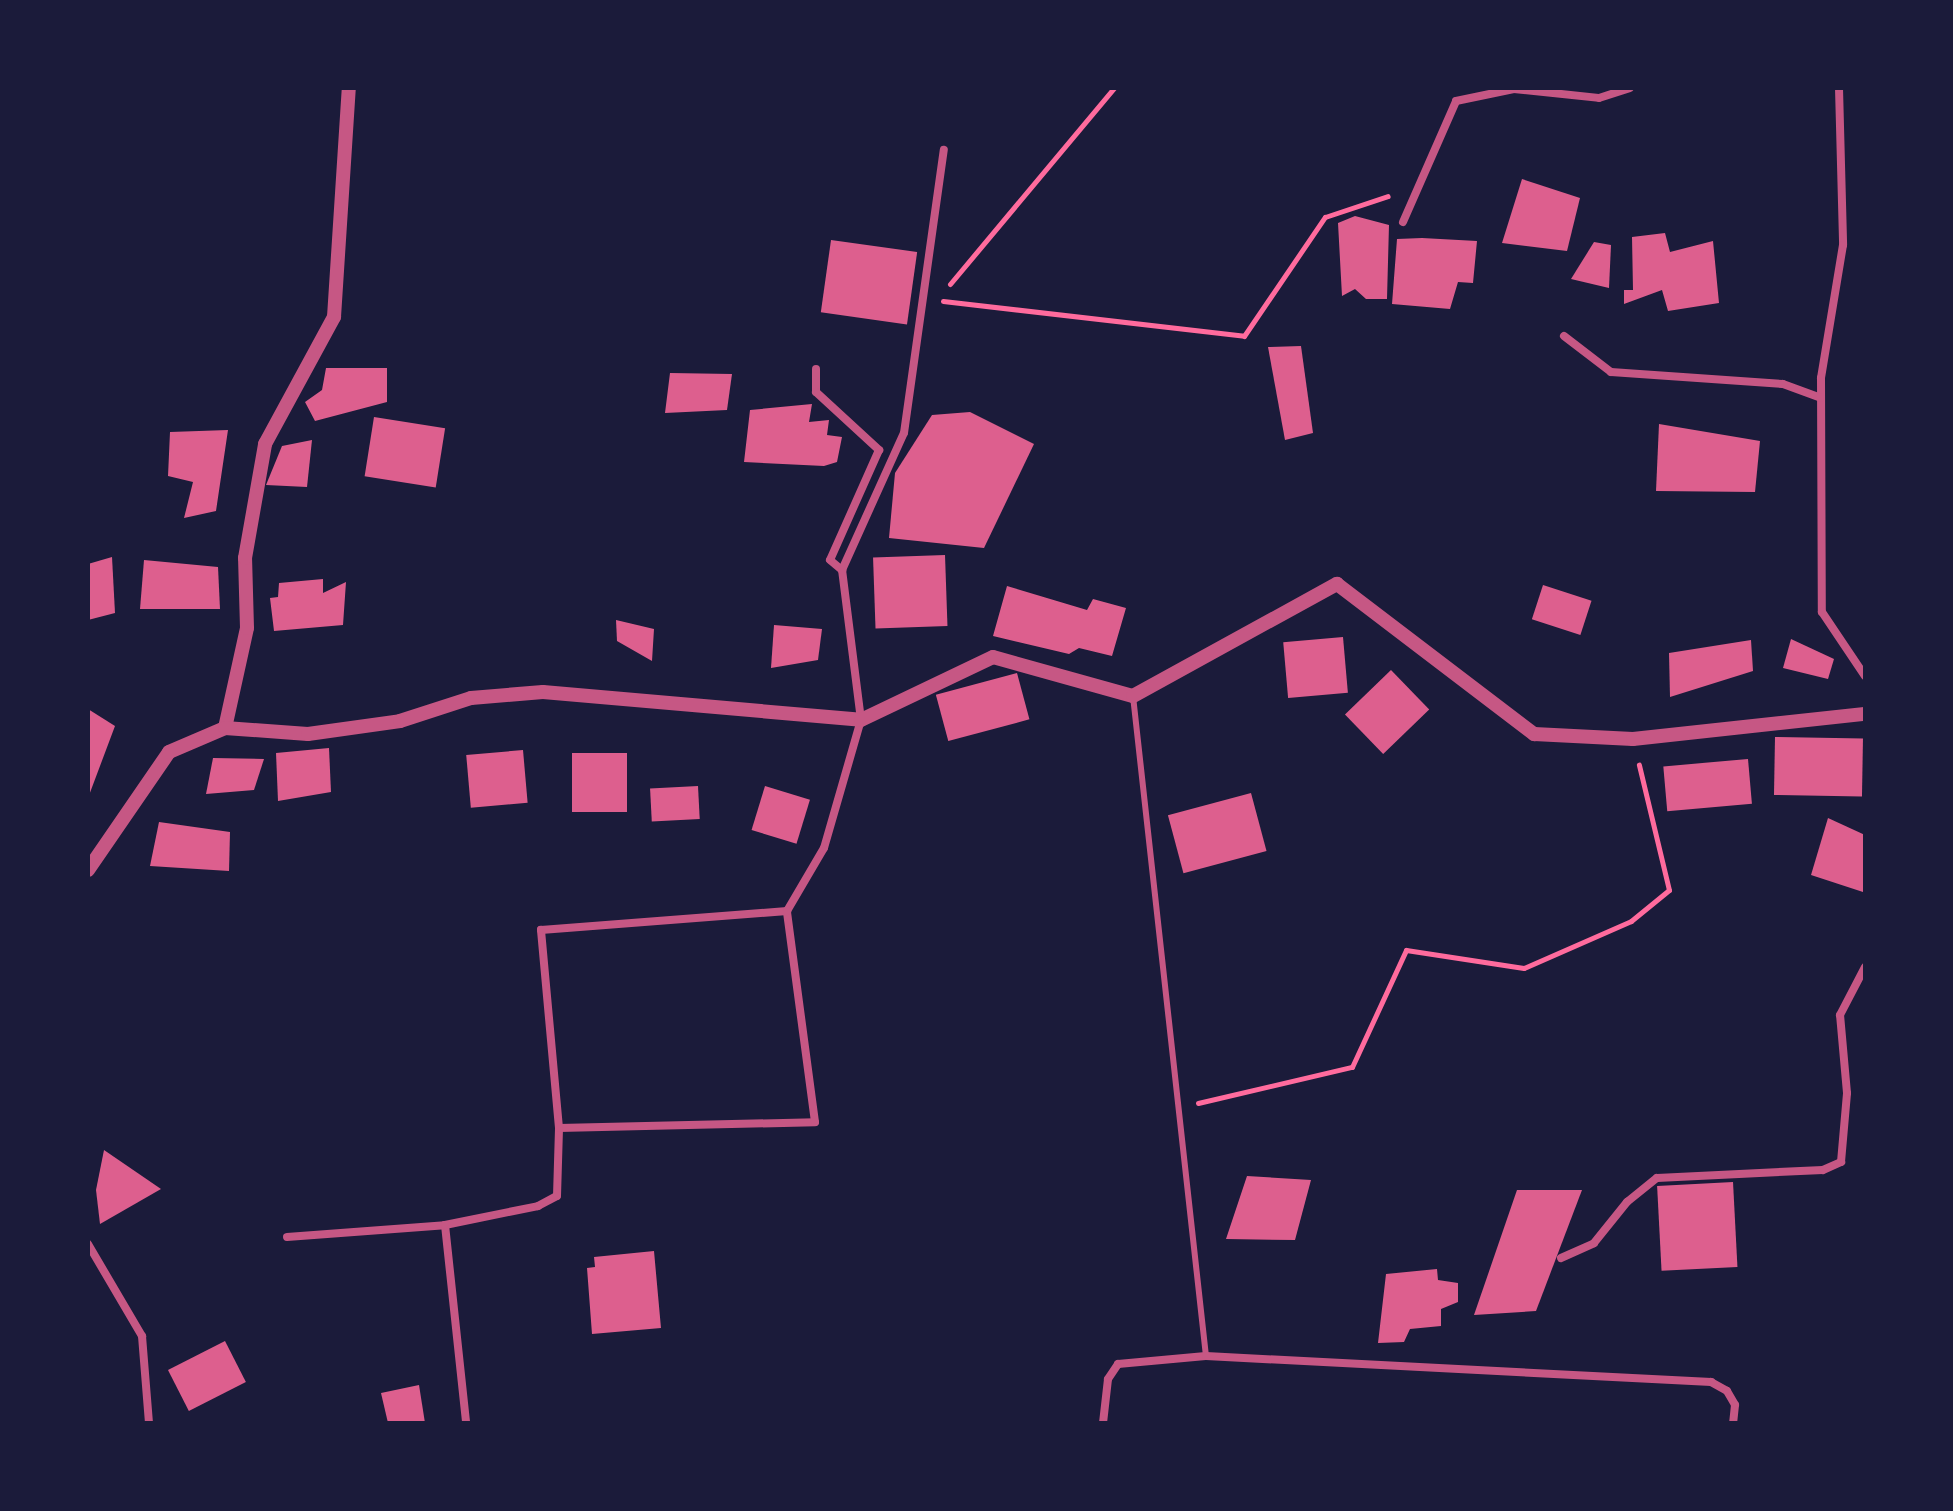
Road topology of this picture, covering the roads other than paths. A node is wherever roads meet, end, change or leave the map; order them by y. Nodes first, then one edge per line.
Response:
1 (349, 88) edge
2 (1629, 88) edge
3 (1839, 88) edge
4 (944, 150) dead end
5 (1403, 222) dead end
6 (1564, 336) dead end
7 (816, 369) dead end
8 (1821, 398) junction
9 (842, 570) junction
10 (1865, 676) edge
11 (1133, 696) junction
12 (1865, 714) edge
13 (861, 720) junction
14 (225, 728) junction
15 (88, 870) edge
16 (787, 911) junction
17 (1865, 967) edge
18 (559, 1128) junction
19 (445, 1225) junction
20 (287, 1237) dead end
21 (88, 1244) edge
22 (1561, 1258) dead end
23 (1206, 1356) junction
24 (149, 1423) edge
25 (466, 1423) edge
26 (1103, 1423) edge
27 (1733, 1423) edge

1 - 14 street
2 - 5 street
3 - 8 street
4 - 9 street
6 - 8 street
7 - 9 street
8 - 10 street
9 - 13 street
11 - 12 street
11 - 13 street
11 - 23 lane
13 - 14 street
13 - 16 street
14 - 15 street
16 - 18 street
16 - 18 street
17 - 22 street
18 - 19 street
19 - 20 street
19 - 25 street
21 - 24 street
23 - 26 street
23 - 27 street

